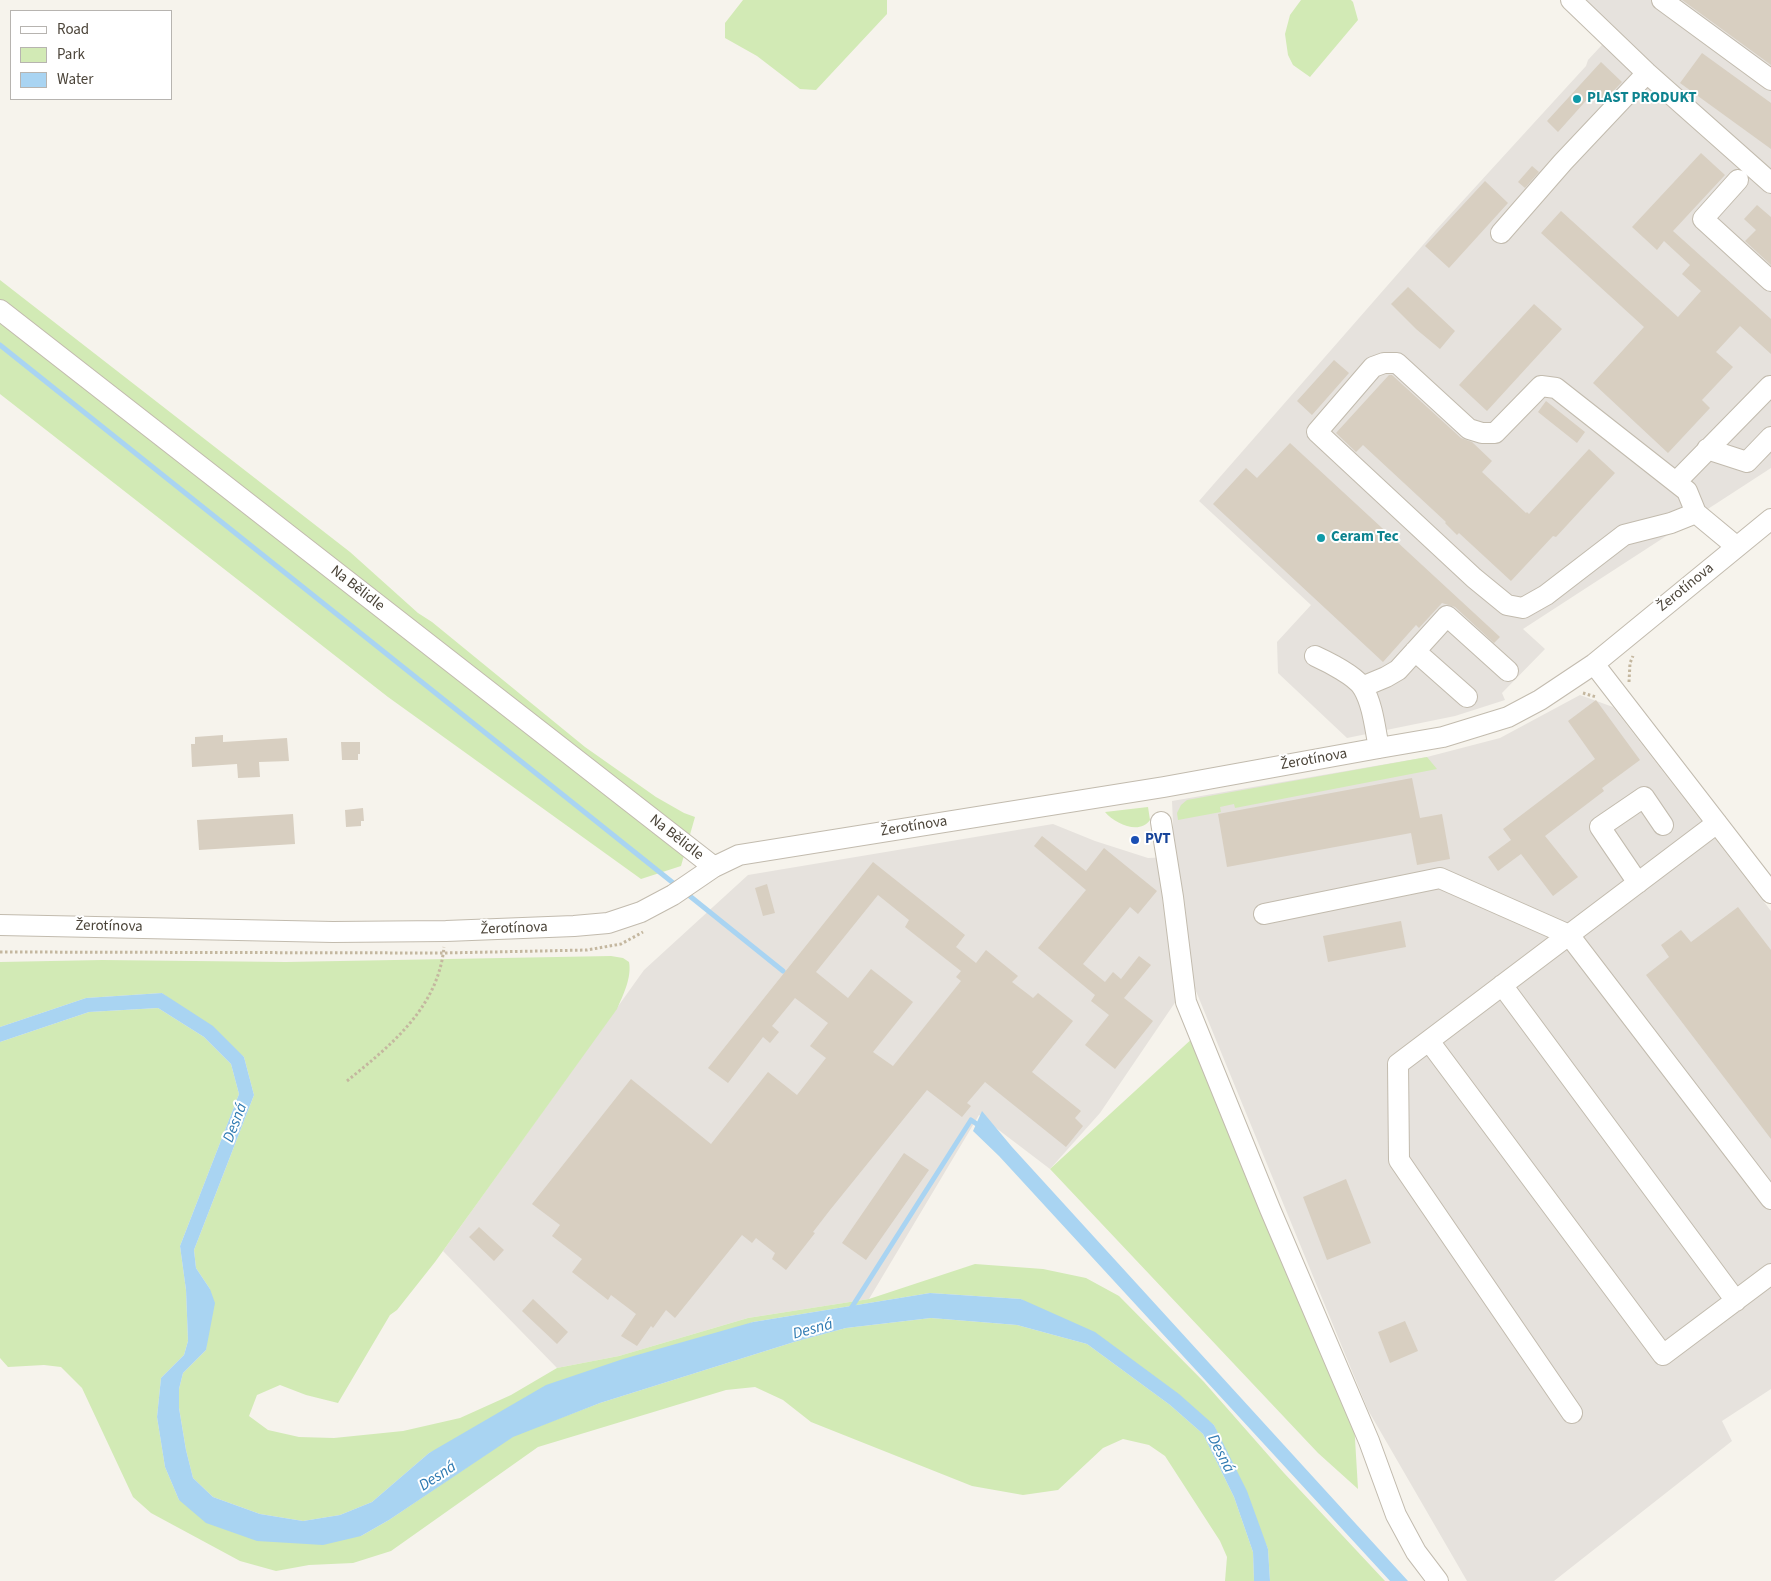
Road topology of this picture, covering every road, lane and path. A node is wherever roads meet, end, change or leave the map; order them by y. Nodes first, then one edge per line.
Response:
1 (1571, 0) edge
2 (1662, 0) edge
3 (1647, 73) junction
4 (1771, 80) edge
5 (1738, 180) dead end
6 (1771, 183) edge
7 (1501, 232) dead end
8 (1771, 281) edge
9 (0, 310) edge
10 (1771, 387) edge
11 (1771, 437) edge
12 (1707, 449) junction
13 (1676, 482) junction
14 (1696, 513) junction
15 (1771, 519) edge
16 (1737, 547) junction
17 (1415, 652) junction
18 (1315, 656) dead end
19 (1594, 664) junction
20 (1508, 671) dead end
21 (1362, 686) junction
22 (1467, 697) dead end
23 (1379, 748) junction
24 (1161, 822) dead end
25 (1717, 823) junction
26 (1663, 825) dead end
27 (714, 867) junction
28 (1638, 883) junction
29 (1771, 893) edge
30 (1264, 914) dead end
31 (0, 925) edge
32 (446, 931) junction
33 (1569, 936) junction
34 (1502, 986) junction
35 (1429, 1041) junction
36 (347, 1081) dead end
37 (1771, 1199) edge
38 (1771, 1274) edge
39 (1736, 1301) junction
40 (1572, 1413) dead end
41 (1438, 1581) edge

1 - 3 street
2 - 4 street
3 - 6 street
3 - 7 street
5 - 8 street
9 - 27 street, Na Bělidle
10 - 12 street
11 - 12 street
12 - 13 street
13 - 14 street
13 - 14 street
14 - 16 street
15 - 16 street, Žerotínova
16 - 19 street, Žerotínova
17 - 20 street
17 - 21 street
17 - 22 street
18 - 21 street
19 - 23 street, Žerotínova
19 - 25 street
21 - 23 street
23 - 27 street, Žerotínova
24 - 41 street
25 - 28 street
25 - 29 street
26 - 28 street
27 - 32 street, Žerotínova
28 - 33 street
30 - 33 street
31 - 32 street, Žerotínova
32 - 36 path
33 - 34 street
33 - 37 street
34 - 35 street
34 - 39 street
35 - 39 street
35 - 40 street
38 - 39 street

